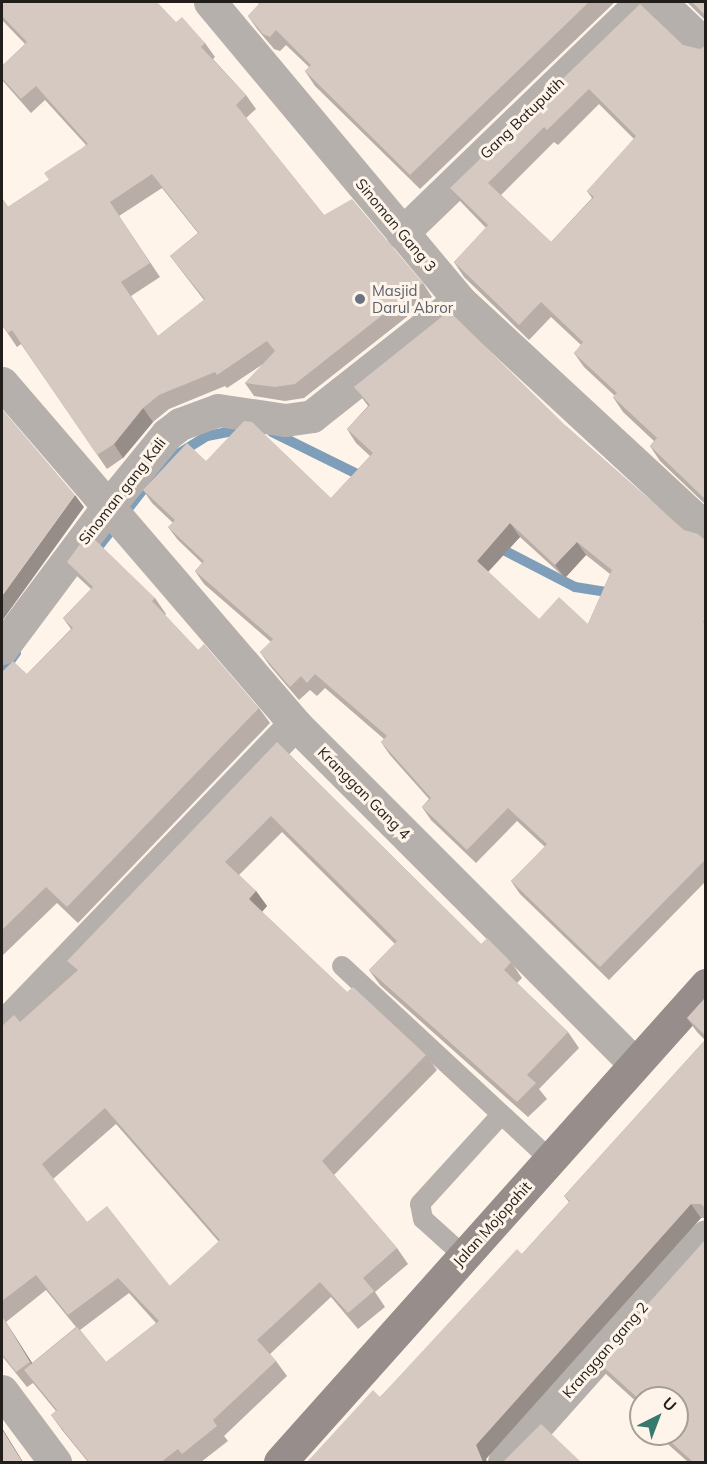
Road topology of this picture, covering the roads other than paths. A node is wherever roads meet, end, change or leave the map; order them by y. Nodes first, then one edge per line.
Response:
1 (210, 2) edge
2 (641, 2) edge
3 (660, 2) edge
4 (705, 46) edge
5 (402, 233) junction
6 (459, 300) junction
7 (2, 384) edge
8 (106, 509) junction
9 (705, 529) edge
10 (2, 648) edge
11 (295, 724) junction
12 (342, 966) dead end
13 (705, 985) edge
14 (2, 1028) edge
15 (635, 1064) junction
16 (501, 1115) junction
17 (550, 1159) junction
18 (705, 1236) edge
19 (464, 1256) junction
20 (2, 1391) edge
21 (55, 1462) edge
22 (280, 1462) edge
23 (504, 1462) edge

1 - 5 street, Sinoman Gang 3
2 - 5 street, Gang Batuputih
3 - 4 street
5 - 6 street, Sinoman Gang 3
6 - 8 street, Sinoman gang Kali
6 - 9 street, Sinoman Gang 3
7 - 8 street, Kranggan Gang 4
8 - 10 street, Sinoman gang Kali
8 - 11 street, Kranggan Gang 4
11 - 14 street
11 - 15 street, Kranggan Gang 4
12 - 16 lane
13 - 15 main road, Jalan Mojopahit
15 - 17 main road, Jalan Mojopahit
16 - 17 lane
16 - 19 lane
17 - 19 main road, Jalan Mojopahit
18 - 23 street, Kranggan gang 2
19 - 22 main road, Jalan Mojopahit
20 - 21 street

